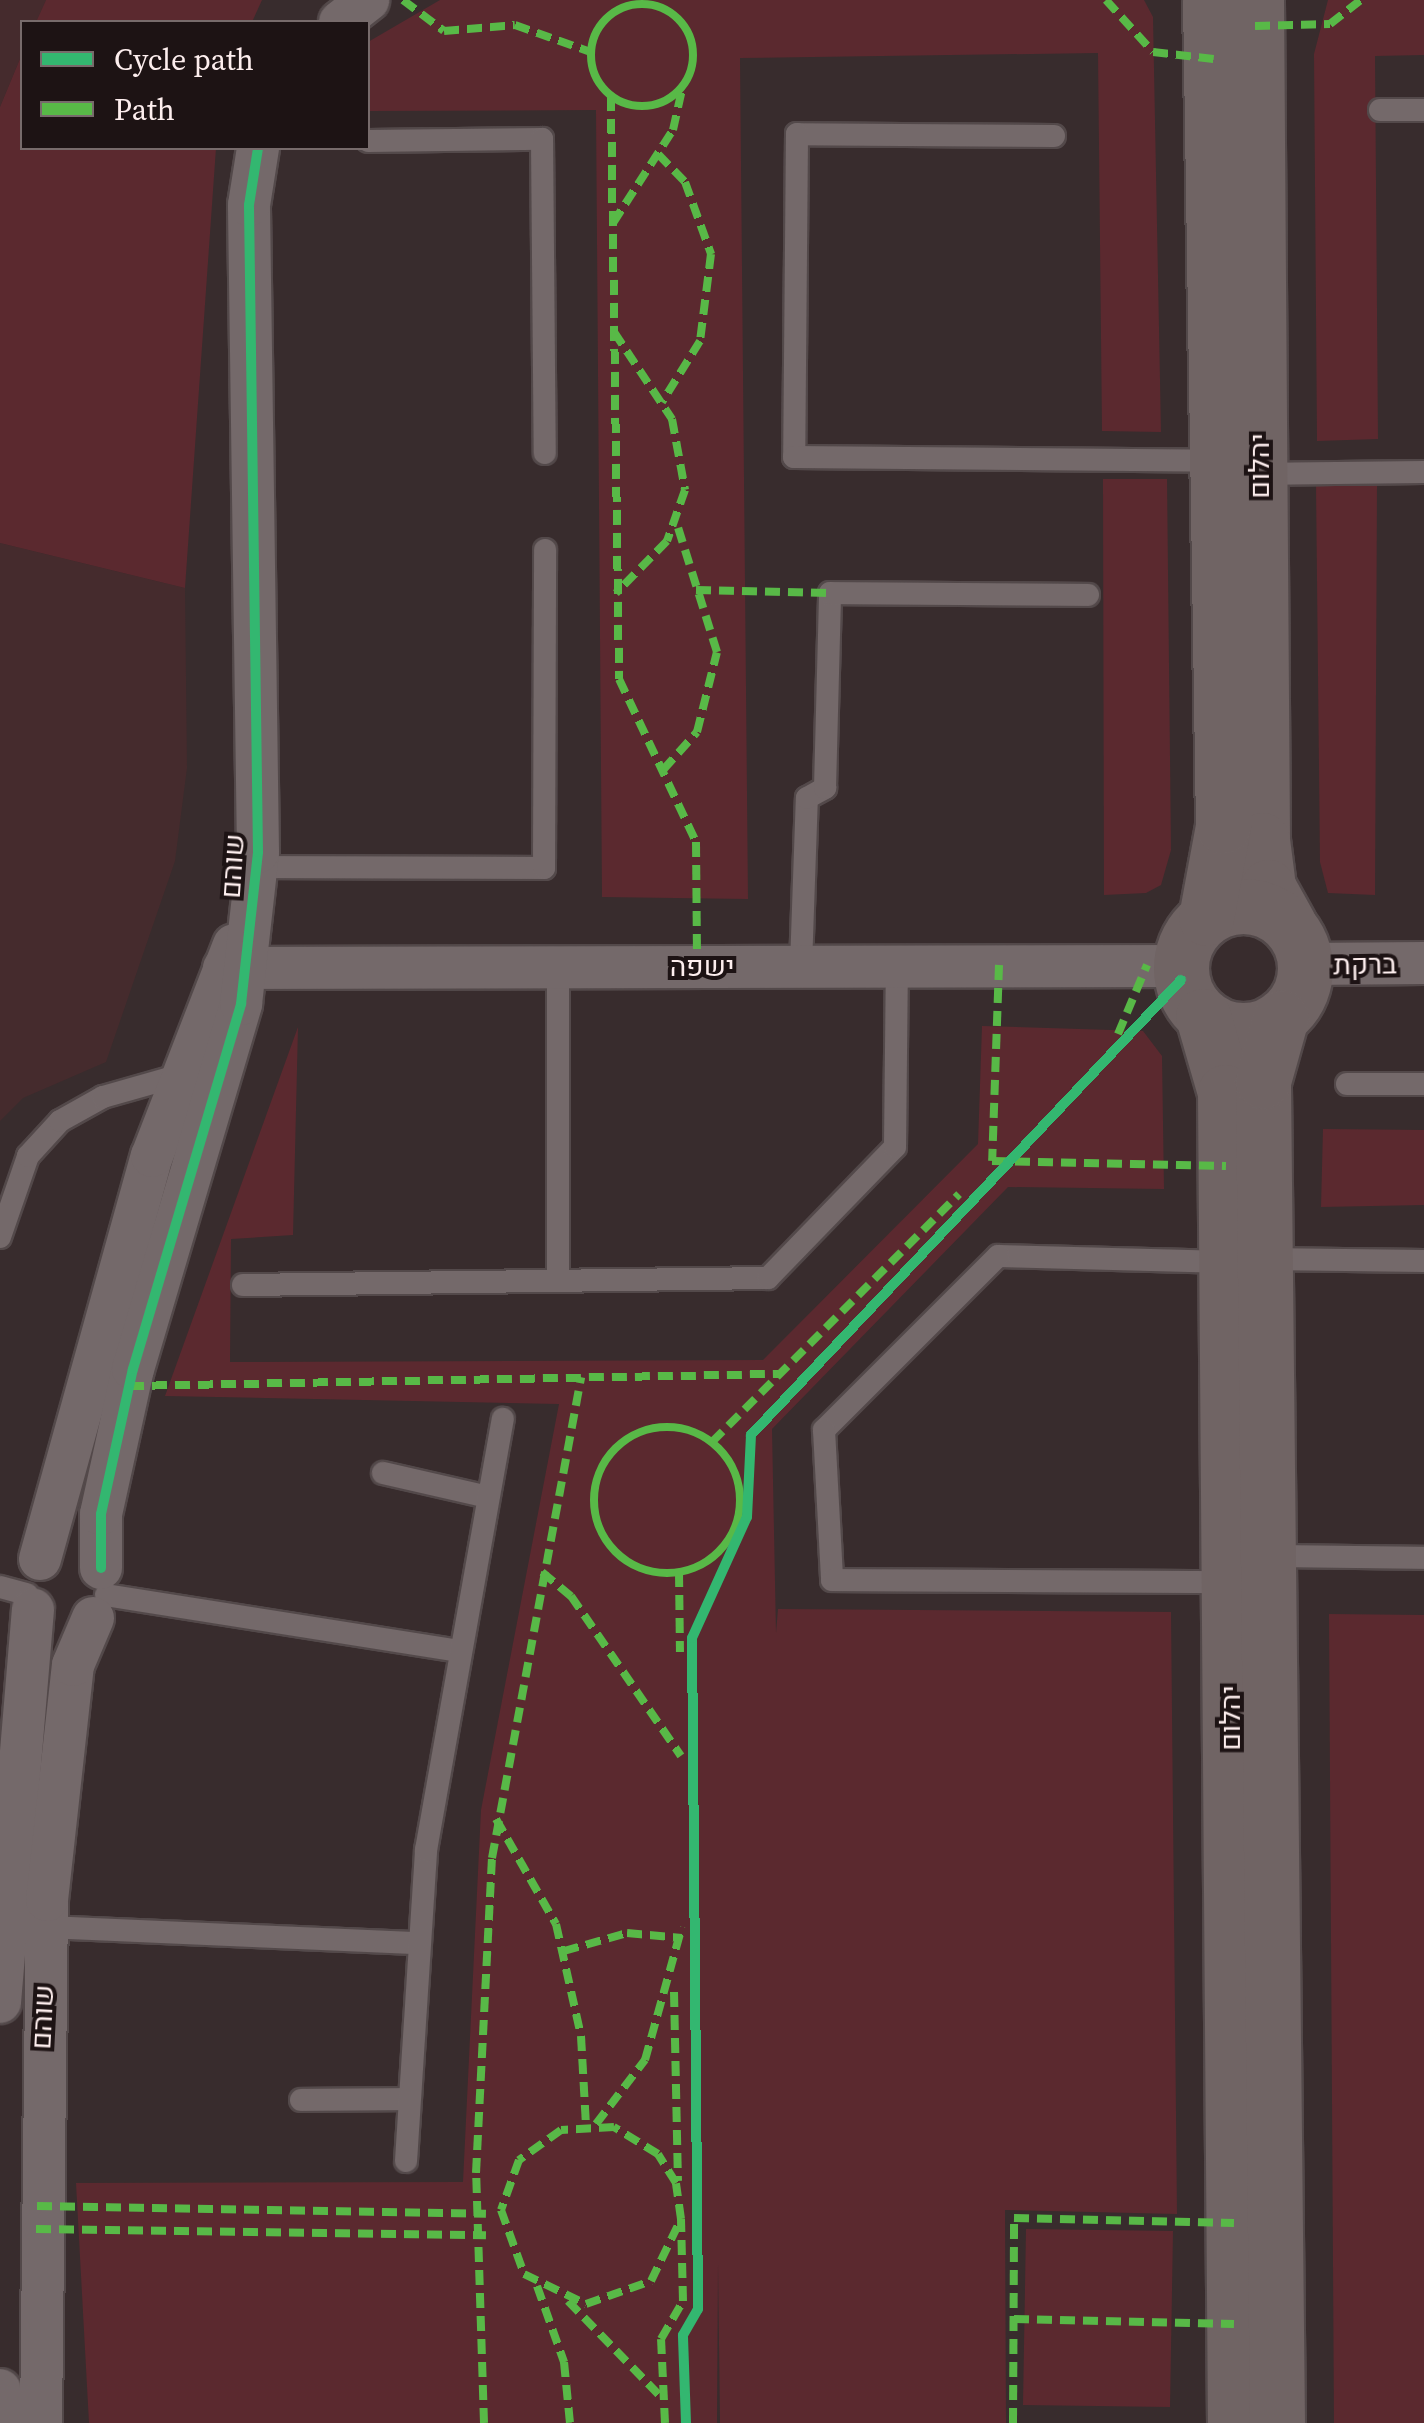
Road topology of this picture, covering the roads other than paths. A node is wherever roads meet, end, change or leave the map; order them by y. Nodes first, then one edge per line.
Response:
1 (368, 0) edge
2 (1210, 0) edge
3 (1256, 0) edge
4 (343, 20) edge
5 (1380, 110) dead end
6 (1424, 110) edge
7 (1054, 136) dead end
8 (370, 141) edge
9 (258, 150) edge
10 (545, 453) dead end
11 (1238, 468) junction
12 (1424, 472) edge
13 (545, 550) dead end
14 (1088, 595) dead end
15 (255, 878) junction
16 (1206, 918) junction
17 (1297, 945) junction
18 (1424, 963) edge
19 (558, 966) junction
20 (801, 966) junction
21 (897, 966) junction
22 (1180, 966) junction
23 (234, 968) junction
24 (1204, 1016) junction
25 (1281, 1017) junction
26 (181, 1075) junction
27 (1347, 1084) dead end
28 (1424, 1084) edge
29 (0, 1237) edge
30 (1246, 1260) junction
31 (1424, 1260) edge
32 (558, 1280) junction
33 (243, 1285) dead end
34 (503, 1419) dead end
35 (382, 1472) dead end
36 (488, 1498) junction
37 (1424, 1558) edge
38 (1248, 1569) junction
39 (25, 1587) edge
40 (100, 1594) junction
41 (459, 1651) junction
42 (9, 1769) edge
43 (46, 1927) junction
44 (414, 1942) junction
45 (0, 2002) edge
46 (408, 2099) junction
47 (301, 2100) dead end
48 (406, 2161) dead end
49 (0, 2390) edge
50 (2, 2423) edge
51 (41, 2423) edge
52 (1235, 2423) edge
53 (1277, 2423) edge

1 - 4 street
2 - 11 street, יהלום
3 - 11 street, יהלום
5 - 6 lane
7 - 11 lane
8 - 10 lane
9 - 15 street, שוהם
11 - 12 lane
11 - 16 street, יהלום
11 - 17 street, יהלום
13 - 15 lane
14 - 20 lane
15 - 23 street, שוהם
16 - 17 street
16 - 22 street
17 - 18 street, ברקת
17 - 25 street
19 - 20 street, ישפה
19 - 23 street, ישפה
19 - 32 lane
20 - 21 street, ישפה
21 - 22 street, ישפה
21 - 32 lane
22 - 24 street
23 - 26 street, שוהם
23 - 40 street, שוהם
24 - 25 street
24 - 30 street, יהלום
25 - 30 street, יהלום
26 - 29 lane
26 - 39 street, שוהם
27 - 28 lane
30 - 31 lane
30 - 38 street, יהלום
30 - 38 lane
32 - 33 lane
34 - 36 lane
35 - 36 lane
36 - 41 lane
37 - 38 lane
38 - 52 street, יהלום
38 - 53 street, יהלום
39 - 40 street
39 - 40 street
39 - 42 street, שוהם
40 - 41 lane
40 - 43 street, שוהם
41 - 44 lane
42 - 45 street, שוהם
43 - 44 lane
43 - 51 street, שוהם
44 - 46 lane
46 - 47 lane
46 - 48 lane
49 - 50 street

